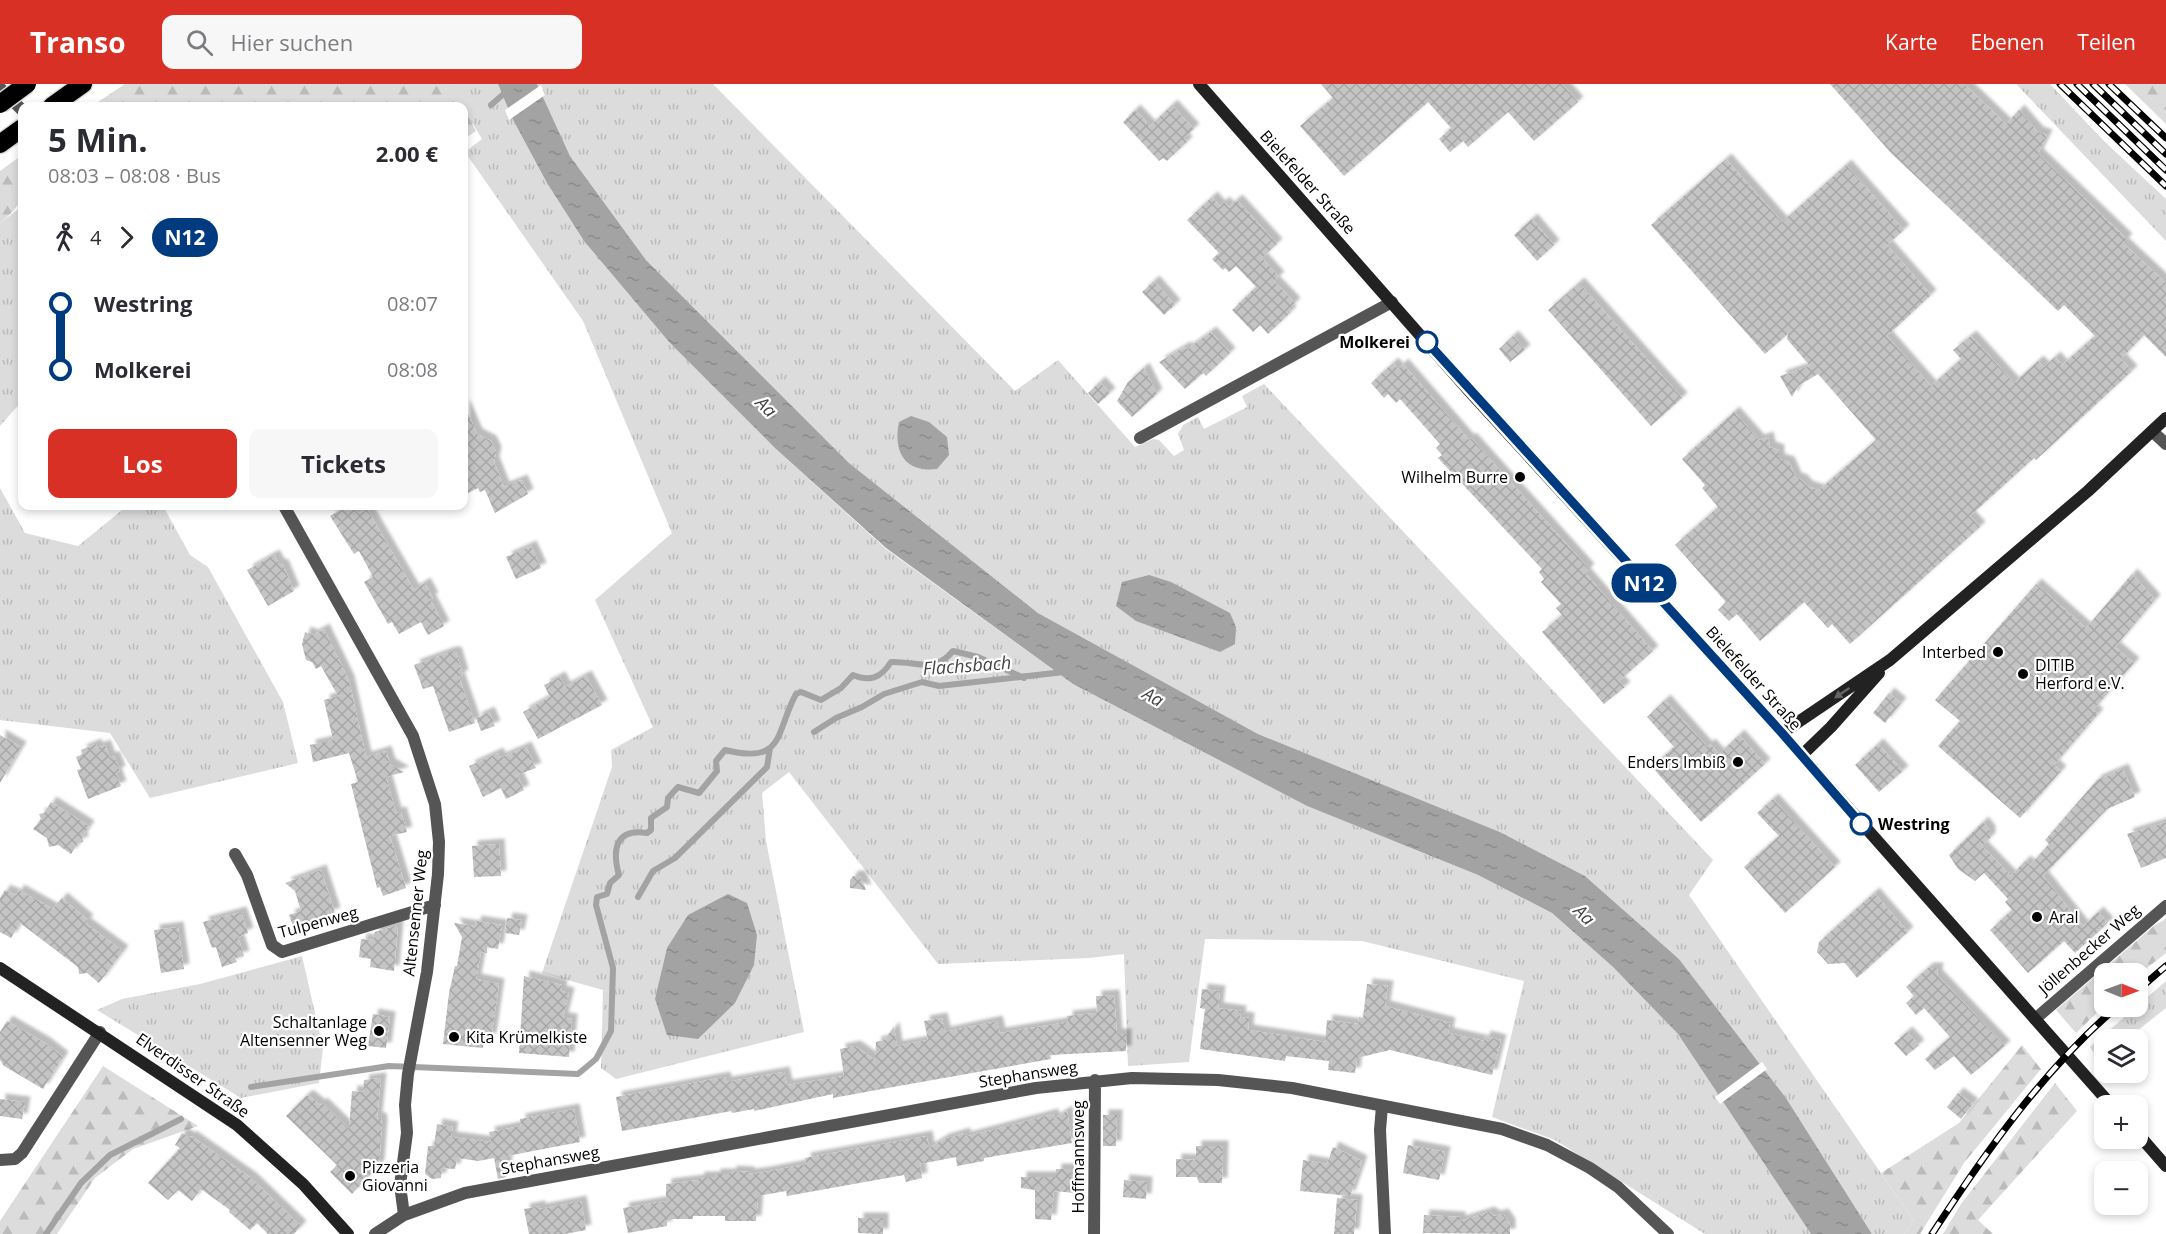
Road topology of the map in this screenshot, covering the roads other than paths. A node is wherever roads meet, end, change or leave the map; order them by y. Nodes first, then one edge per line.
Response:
1 (27, 84) edge
2 (83, 84) edge
3 (1199, 84) edge
4 (0, 88) edge
5 (59, 102) edge
6 (0, 104) edge
7 (18, 106) edge
8 (18, 131) edge
9 (0, 144) edge
10 (1392, 302) junction
11 (2166, 418) edge
12 (2152, 431) junction
13 (1140, 438) dead end
14 (2166, 444) edge
15 (286, 510) edge
16 (1890, 660) junction
17 (1782, 733) junction
18 (1802, 755) junction
19 (235, 854) dead end
20 (435, 905) junction
21 (2166, 906) edge
22 (0, 968) edge
23 (2035, 1019) junction
24 (100, 1032) junction
25 (1095, 1080) junction
26 (2102, 1095) edge
27 (1382, 1106) junction
28 (2148, 1145) edge
29 (0, 1160) edge
30 (2166, 1166) edge
31 (404, 1215) junction
32 (348, 1234) edge
33 (375, 1234) edge
34 (1094, 1234) edge
35 (1385, 1234) edge
36 (1668, 1234) edge

1 - 6 highway, bridge
2 - 5 highway
3 - 10 street, Bielefelder Straße
4 - 7 street
8 - 9 highway
10 - 13 street
10 - 17 street, Bielefelder Straße
11 - 12 street
12 - 14 street
12 - 16 street
15 - 20 street, Altensenner Weg
16 -> 17 street
16 - 18 street
17 - 18 street, Bielefelder Straße
18 - 23 street, Bielefelder Straße
19 - 20 street, Tulpenweg
20 - 31 street, Altensenner Weg
21 - 23 street, Jöllenbecker Weg
22 - 24 street, Elverdisser Straße
23 - 26 street, Bielefelder Straße
24 - 29 street
24 - 32 street, Elverdisser Straße
25 - 27 street, Stephansweg
25 - 31 street, Stephansweg
25 - 34 street, Hoffmannsweg
27 - 35 street
27 - 36 street, Stephansweg
28 - 30 street
31 - 33 street, Stephansweg

